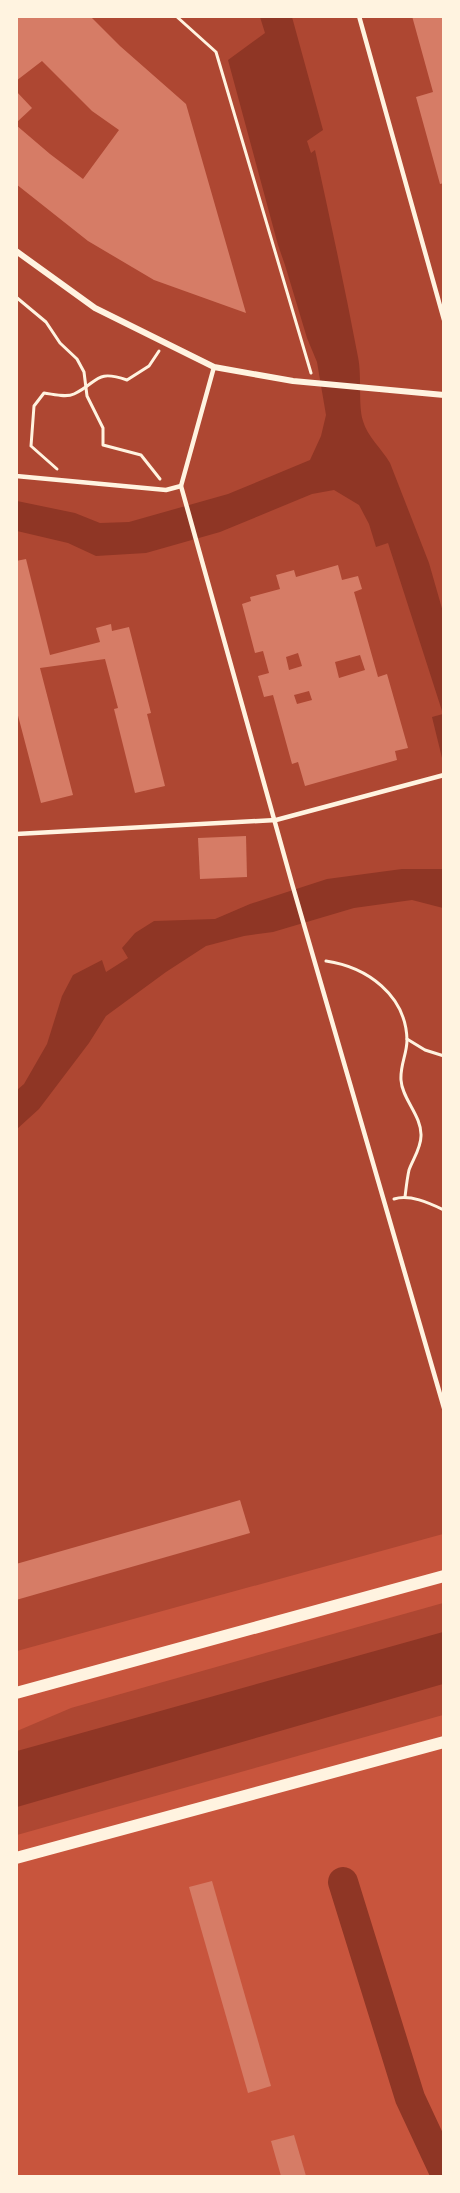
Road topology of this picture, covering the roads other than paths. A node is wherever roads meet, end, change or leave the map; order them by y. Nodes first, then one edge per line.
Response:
1 (359, 16) edge
2 (16, 251) edge
3 (444, 320) edge
4 (214, 367) junction
5 (444, 395) edge
6 (16, 476) edge
7 (181, 486) junction
8 (442, 776) edge
9 (276, 820) junction
10 (16, 834) edge
11 (444, 1408) edge
12 (444, 1576) edge
13 (16, 1693) edge
14 (444, 1742) edge
15 (16, 1858) edge

1 - 3 lane
2 - 4 street
4 - 5 street
4 - 7 lane
6 - 7 lane
7 - 9 lane
8 - 9 lane
9 - 10 lane
9 - 11 lane
12 - 13 main road
14 - 15 main road

